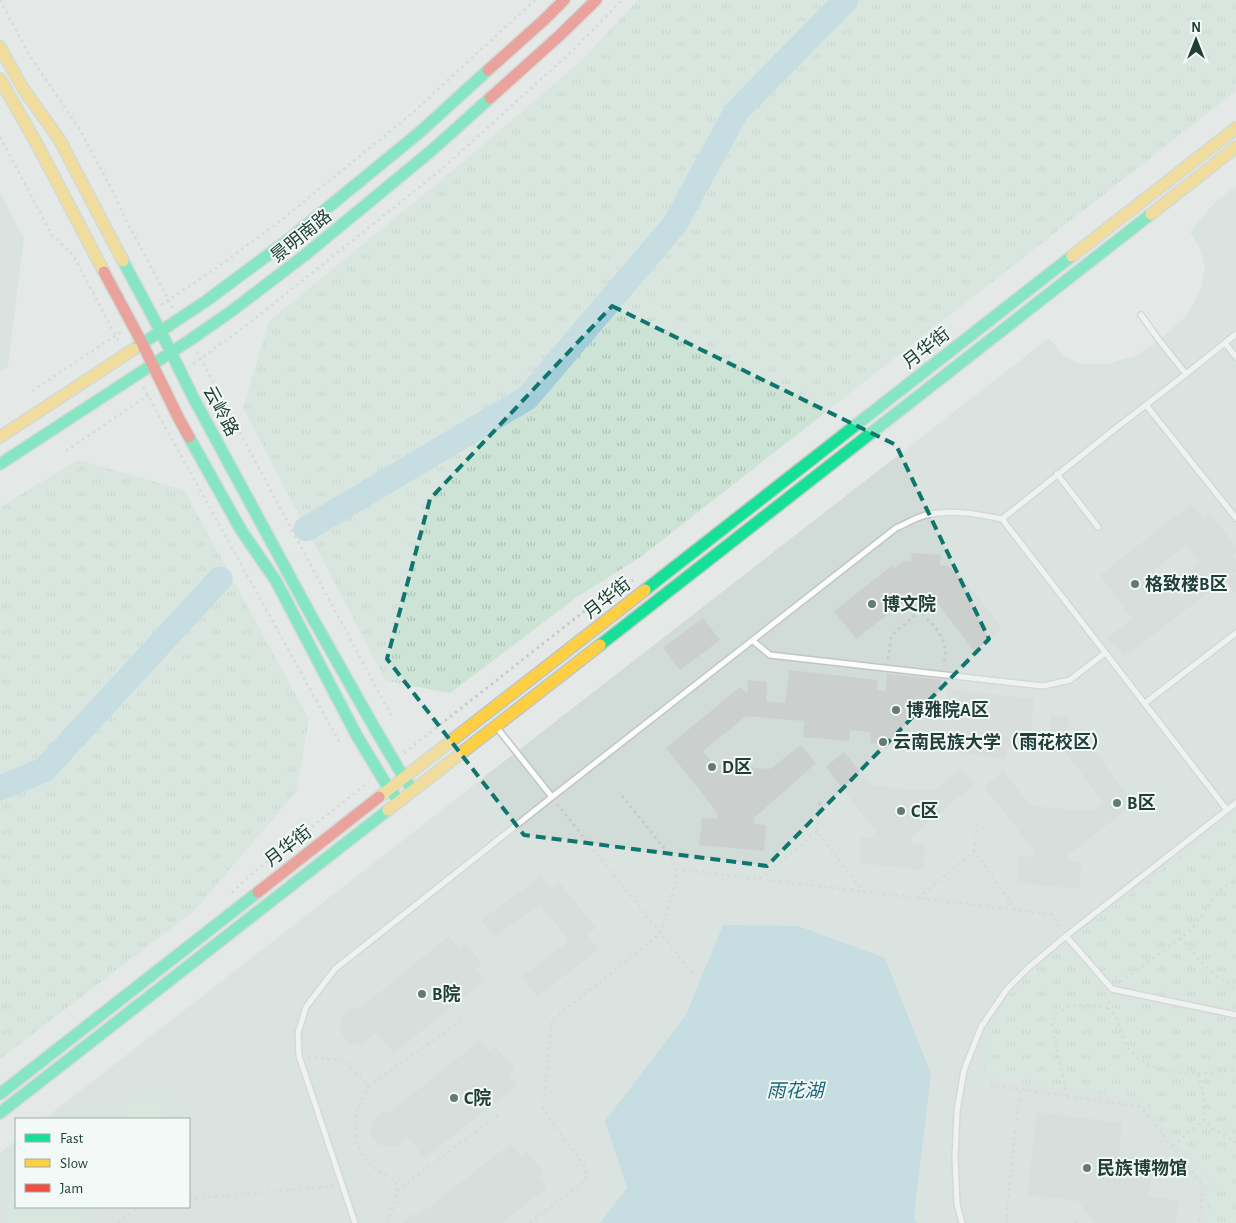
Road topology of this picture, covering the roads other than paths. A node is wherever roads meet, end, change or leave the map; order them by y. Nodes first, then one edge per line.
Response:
1 (564, 0) edge
2 (596, 0) edge
3 (0, 47) edge
4 (0, 79) edge
5 (1236, 128) edge
6 (1236, 147) edge
7 (1141, 315) dead end
8 (161, 332) junction
9 (1236, 334) edge
10 (142, 343) junction
11 (1225, 343) junction
12 (171, 352) junction
13 (1236, 357) edge
14 (152, 364) junction
15 (1186, 374) junction
16 (1146, 405) junction
17 (0, 437) edge
18 (0, 464) edge
19 (1057, 474) junction
20 (1236, 518) edge
21 (1002, 519) junction
22 (1098, 527) dead end
23 (1236, 633) edge
24 (753, 641) junction
25 (1106, 653) junction
26 (1145, 703) junction
27 (496, 726) junction
28 (404, 778) junction
29 (389, 789) junction
30 (414, 790) junction
31 (552, 797) junction
32 (399, 801) junction
33 (1236, 803) edge
34 (1227, 810) junction
35 (1066, 936) junction
36 (1236, 1015) edge
37 (0, 1094) edge
38 (0, 1113) edge
39 (355, 1223) edge
40 (962, 1223) edge

1 - 8 street, 景明南路
2 - 12 street, 景明南路
3 - 8 street, 云岭路
4 - 10 street
5 - 28 street, 月华街
6 - 27 street, 月华街
7 - 15 lane
8 - 10 street, 景明南路
8 - 12 street, 云岭路
9 - 11 lane
10 - 14 street
10 - 17 street, 景明南路
11 - 13 lane
11 - 15 lane
12 - 14 street, 景明南路
12 - 28 street, 云岭路
14 - 18 street, 景明南路
14 - 29 street
15 - 16 lane
16 - 19 lane
16 - 20 lane
19 - 21 lane
19 - 22 lane
21 - 24 lane
21 - 25 lane
23 - 26 lane
24 - 25 lane
24 - 31 lane
25 - 26 lane
26 - 34 lane
27 - 30 street, 月华街
27 - 31 lane
28 - 29 street, 月华街
28 - 30 street, 云岭路
29 - 32 street
29 - 37 street, 月华街
30 - 32 street, 月华街
31 - 39 lane
32 - 38 street, 月华街
33 - 34 lane
34 - 35 lane
35 - 36 lane
35 - 40 lane

